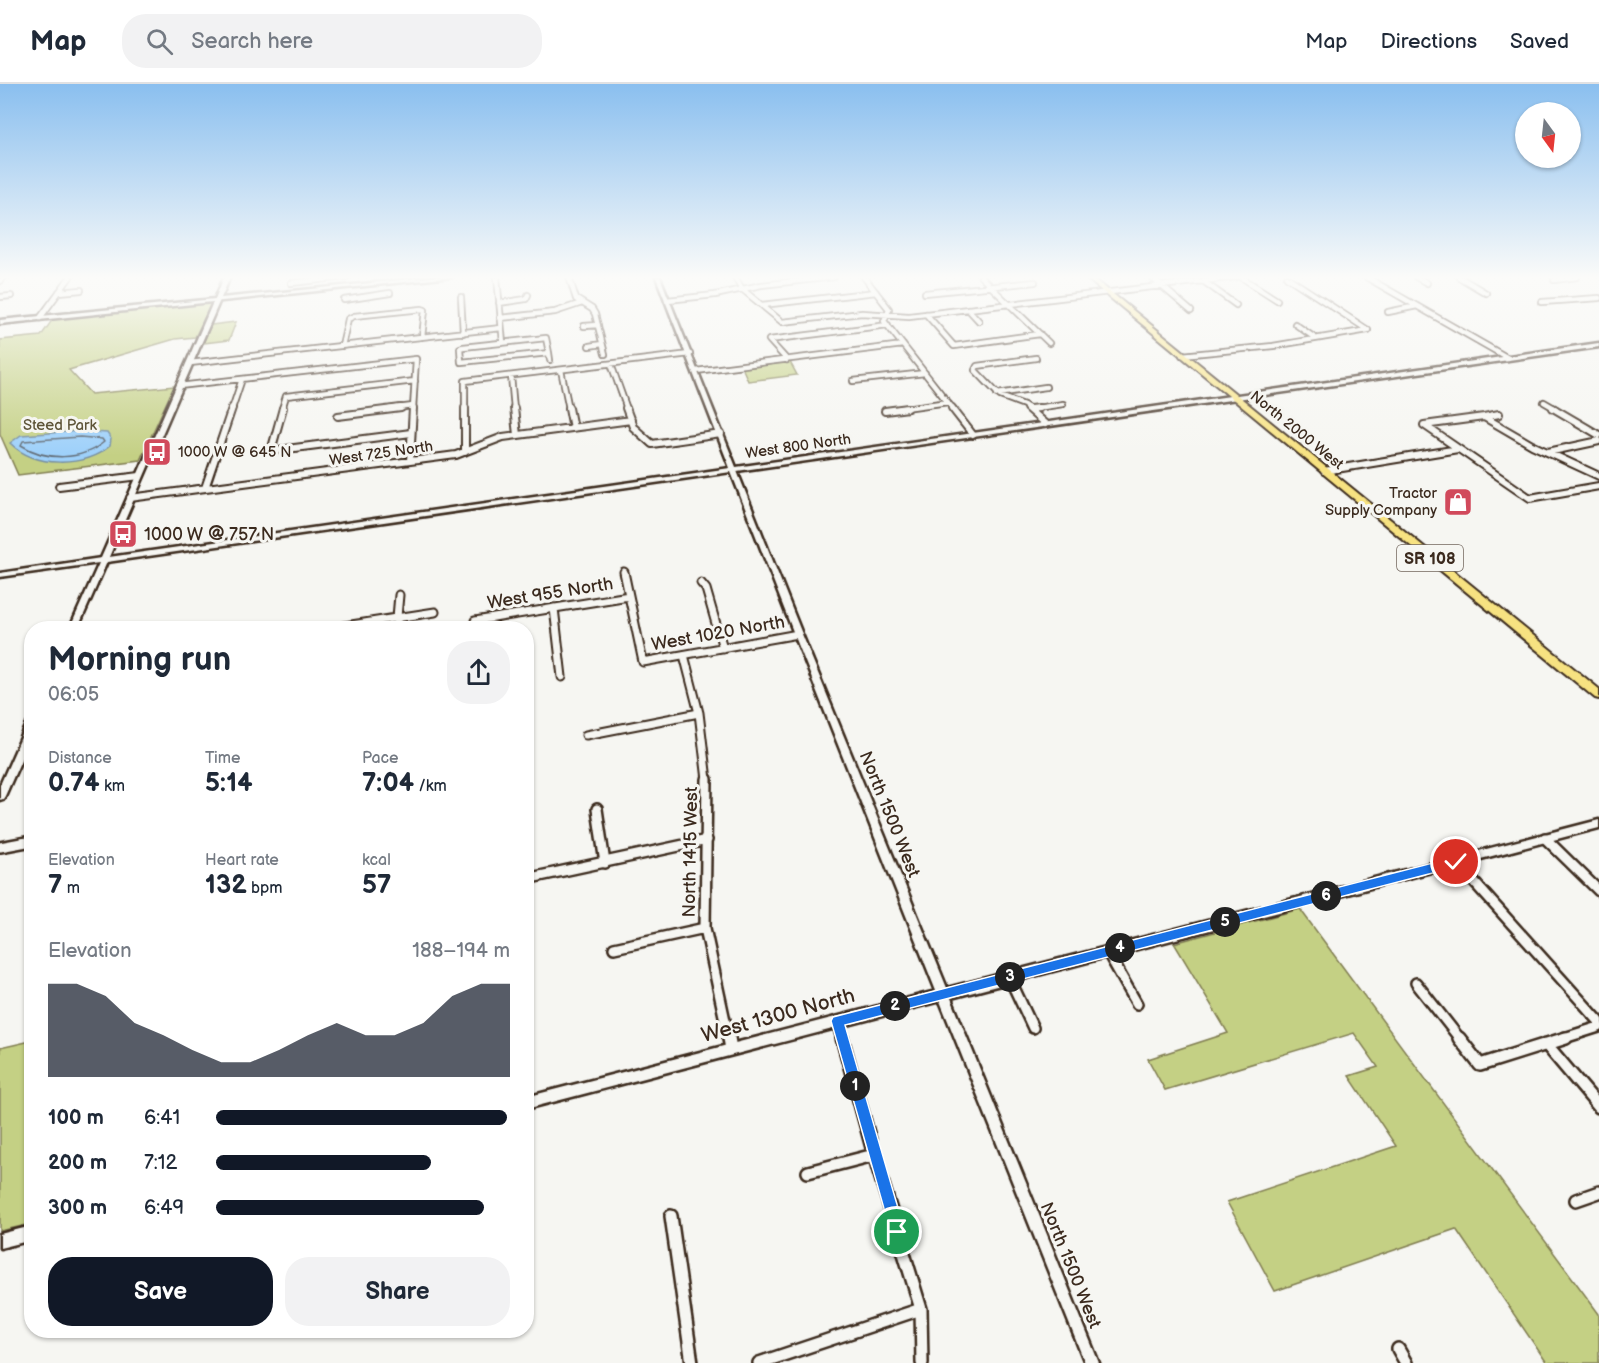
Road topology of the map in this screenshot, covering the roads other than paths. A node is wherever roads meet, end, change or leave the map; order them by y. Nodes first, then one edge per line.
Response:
1 (201, 337) edge
2 (345, 337) edge
3 (422, 337) joint
4 (425, 337) edge
5 (502, 337) edge
6 (601, 337) edge
7 (683, 337) edge
8 (788, 337) edge
9 (897, 337) edge
10 (946, 337) edge
11 (1021, 337) edge
12 (1043, 337) edge
13 (1160, 337) edge
14 (1325, 337) edge
15 (1471, 337) edge
16 (1316, 338) joint
17 (502, 343) junction
18 (1049, 343) dead end
19 (603, 344) junction
20 (589, 345) dead end
21 (903, 345) junction
22 (1599, 345) edge
23 (342, 346) junction
24 (549, 353) junction
25 (605, 354) dead end
26 (690, 354) junction
27 (1182, 355) junction
28 (1036, 358) dead end
29 (1508, 358) junction
30 (550, 360) dead end
31 (787, 360) junction
32 (189, 363) junction
33 (611, 364) junction
34 (561, 370) junction
35 (696, 371) junction
36 (925, 373) junction
37 (511, 376) junction
38 (242, 379) junction
39 (415, 381) junction
40 (853, 381) dead end
41 (179, 386) junction
42 (1046, 387) dead end
43 (997, 394) junction
44 (1233, 398) junction
45 (948, 402) junction
46 (1544, 402) dead end
47 (1063, 404) dead end
48 (413, 406) junction
49 (1030, 409) junction
50 (885, 411) dead end
51 (1499, 414) dead end
52 (338, 416) dead end
53 (1484, 417) junction
54 (631, 420) junction
55 (1045, 424) junction
56 (573, 428) junction
57 (411, 433) junction
58 (721, 434) junction
59 (517, 435) junction
60 (973, 435) junction
61 (1599, 435) edge
62 (1599, 441) edge
63 (1458, 449) junction
64 (465, 452) junction
65 (1547, 452) junction
66 (410, 461) junction
67 (735, 469) junction
68 (1324, 471) junction
69 (140, 476) junction
70 (1599, 476) edge
71 (59, 486) dead end
72 (1599, 486) edge
73 (205, 488) junction
74 (130, 498) junction
75 (104, 560) junction
76 (624, 573) dead end
77 (0, 575) edge
78 (701, 583) dead end
79 (399, 595) dead end
80 (629, 596) junction
81 (554, 608) junction
82 (435, 612) dead end
83 (397, 618) junction
84 (77, 621) edge
85 (378, 621) edge
86 (397, 621) edge
87 (494, 621) edge
88 (798, 634) junction
89 (723, 648) junction
90 (684, 655) junction
91 (562, 677) dead end
92 (1599, 695) edge
93 (699, 713) junction
94 (586, 735) dead end
95 (24, 742) edge
96 (0, 796) edge
97 (597, 809) dead end
98 (1599, 824) edge
99 (1545, 838) junction
100 (707, 840) junction
101 (24, 842) edge
102 (0, 847) edge
103 (605, 862) junction
104 (1456, 862) junction
105 (534, 877) edge
106 (1599, 891) edge
107 (705, 928) junction
108 (614, 948) dead end
109 (1107, 951) junction
110 (1009, 977) junction
111 (1416, 983) dead end
112 (945, 993) junction
113 (1137, 1004) dead end
114 (837, 1021) junction
115 (1599, 1021) edge
116 (1033, 1028) dead end
117 (1599, 1028) edge
118 (1546, 1044) junction
119 (731, 1049) junction
120 (534, 1101) edge
121 (1599, 1107) edge
122 (874, 1155) junction
123 (808, 1172) dead end
124 (1599, 1192) edge
125 (1576, 1200) dead end
126 (670, 1216) dead end
127 (24, 1235) edge
128 (0, 1242) edge
129 (921, 1309) junction
130 (1398, 1349) dead end
131 (692, 1363) edge
132 (759, 1363) edge
133 (922, 1363) edge
134 (1092, 1363) edge
135 (1406, 1363) edge

1 - 32 street
2 - 23 street
3 - 4 street
3 - 23 street
5 - 17 street
6 - 19 street
7 - 26 street, North 1500 West
8 - 31 street
9 - 21 street
10 - 11 street
12 - 18 street
13 - 27 main road, North 2000 West / SR 108
14 - 16 street
15 - 29 street
16 - 27 street
17 - 24 street
17 - 24 street
19 - 20 street
19 - 25 street
21 - 31 street
21 - 36 street
22 - 29 street, West 800 North
23 - 32 street
24 - 30 street
26 - 33 street
26 - 35 street, North 1500 West
27 - 44 main road, North 2000 West / SR 108
28 - 43 street
29 - 44 street, West 800 North
31 - 35 street
32 - 41 street
33 - 34 street
33 - 54 street
34 - 37 street
34 - 56 street
35 - 58 street, North 1500 West
36 - 40 street
36 - 45 street
37 - 59 street
37 - 64 street
38 - 39 street
38 - 41 street
38 - 73 street
39 - 48 street
39 - 57 street
41 - 69 street
42 - 43 street
43 - 49 street
44 - 55 street, West 800 North
44 - 68 main road, North 2000 West / SR 108
45 - 50 street
45 - 60 street
46 - 61 street
47 - 49 street
48 - 52 street
48 - 57 street
49 - 55 street
51 - 53 street
53 - 63 street
53 - 65 street
54 - 56 street, West 725 North
54 - 58 street
55 - 60 street, West 800 North
56 - 59 street, West 725 North
57 - 66 street
58 - 67 street, North 1500 West
59 - 64 street, West 725 North
60 - 67 street, West 800 North
62 - 65 street
63 - 68 street
63 - 72 street
64 - 66 street, West 725 North
65 - 70 street
66 - 73 street, West 725 North
67 - 75 street, West 800 North
67 - 88 street, North 1500 West
68 - 92 main road, North 2000 West / SR 108
69 - 71 street
69 - 74 street
73 - 74 street, West 725 North
74 - 75 street
75 - 77 street, West 800 North
75 - 84 street
76 - 80 street
78 - 89 street
79 - 83 street
80 - 81 street, West 955 North
80 - 90 street, West 1020 North
81 - 87 street, West 955 North
81 - 91 street
82 - 83 street
83 - 85 street
83 - 86 street
88 - 89 street, West 1020 North
88 - 112 street, North 1500 West
89 - 90 street, West 1020 North
90 - 93 street, North 1415 West
93 - 94 street
93 - 100 street, North 1415 West
95 - 96 street
97 - 103 street
98 - 99 street, West 1300 North
99 - 104 street, West 1300 North
99 - 106 street
100 - 103 street
100 - 107 street, North 1415 West
101 - 102 street
103 - 105 street
104 - 109 street, West 1300 North
104 - 115 street
107 - 108 street
107 - 119 street, North 1415 West
109 - 110 street, West 1300 North
109 - 113 street
110 - 112 street, West 1300 North
110 - 116 street
111 - 118 street
112 - 114 street, West 1300 North
112 - 134 street, North 1500 West
114 - 119 street, West 1300 North
114 - 122 street
117 - 118 street
118 - 121 street
119 - 120 street, West 1300 North
122 - 123 street
122 - 129 street
124 - 125 street
126 - 131 street
127 - 128 street
129 - 132 street
129 - 133 street
130 - 135 street

